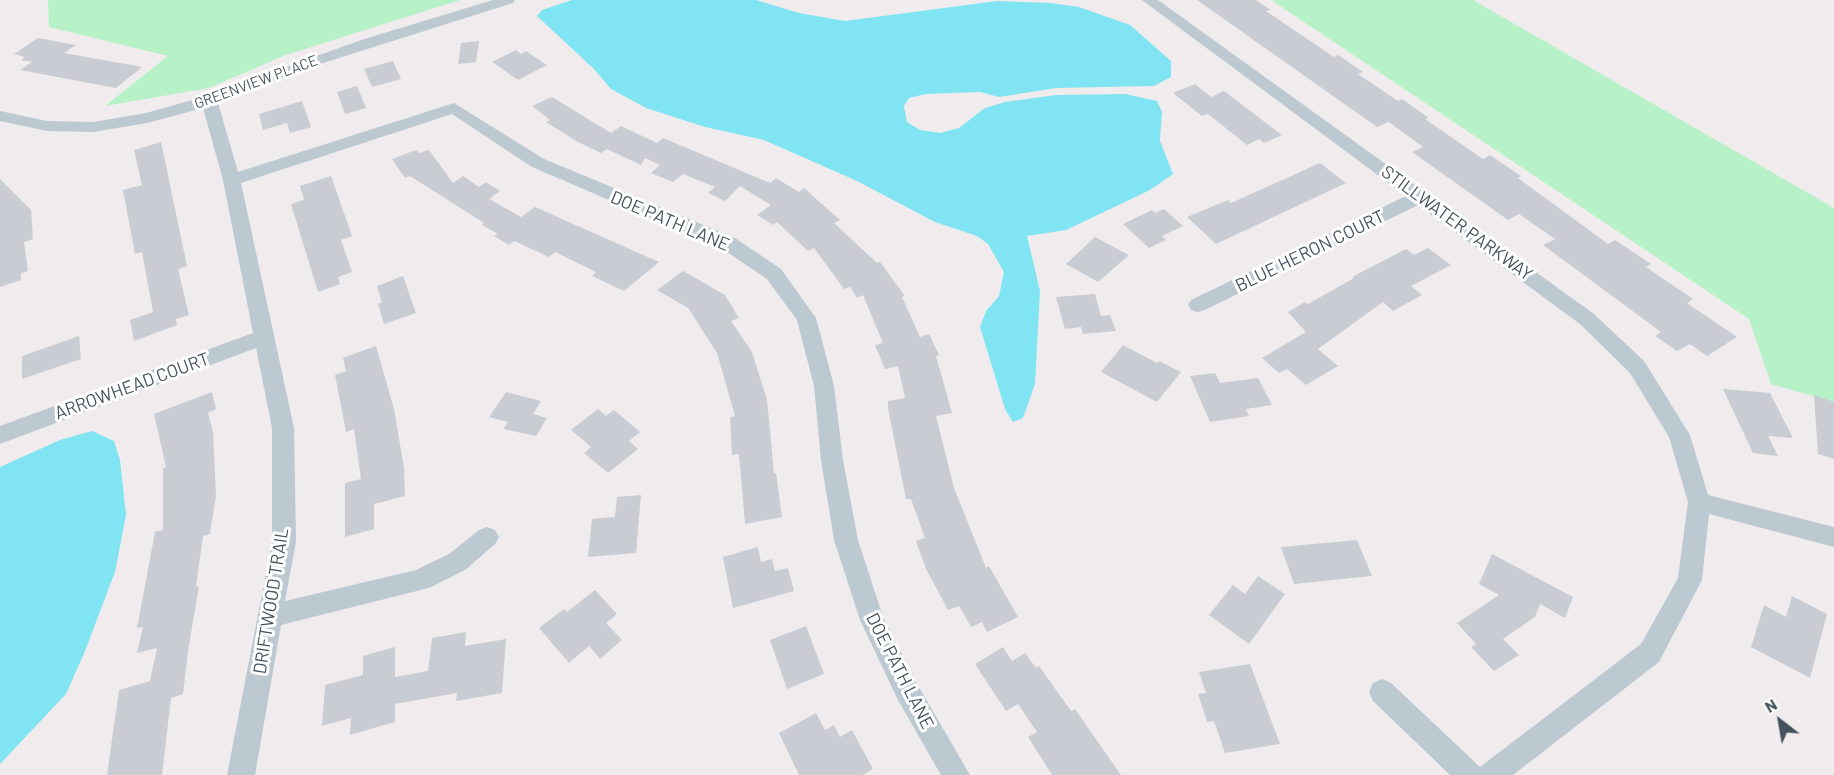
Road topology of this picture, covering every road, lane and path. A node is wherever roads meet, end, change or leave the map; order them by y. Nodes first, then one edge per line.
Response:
1 (508, 0) edge
2 (1149, 0) edge
3 (209, 101) junction
4 (0, 116) edge
5 (232, 180) junction
6 (1421, 196) junction
7 (1198, 305) dead end
8 (264, 337) junction
9 (0, 435) edge
10 (1699, 502) junction
11 (487, 537) dead end
12 (1834, 537) edge
13 (269, 616) junction
14 (1382, 692) dead end
15 (241, 775) edge
16 (956, 775) edge
17 (1470, 775) edge
18 (1491, 775) edge

1 - 3 street, GREENVIEW PLACE
2 - 6 street, STILLWATER PARKWAY
3 - 4 street, GREENVIEW PLACE
3 - 5 street, DRIFTWOOD TRAIL
5 - 8 street, DRIFTWOOD TRAIL
5 - 16 street, DOE PATH LANE
6 - 7 street, BLUE HERON COURT
6 - 10 street, STILLWATER PARKWAY
8 - 9 street, ARROWHEAD COURT
8 - 13 street, DRIFTWOOD TRAIL
10 - 12 street
10 - 18 street
11 - 13 street
13 - 15 street, DRIFTWOOD TRAIL
14 - 17 street

